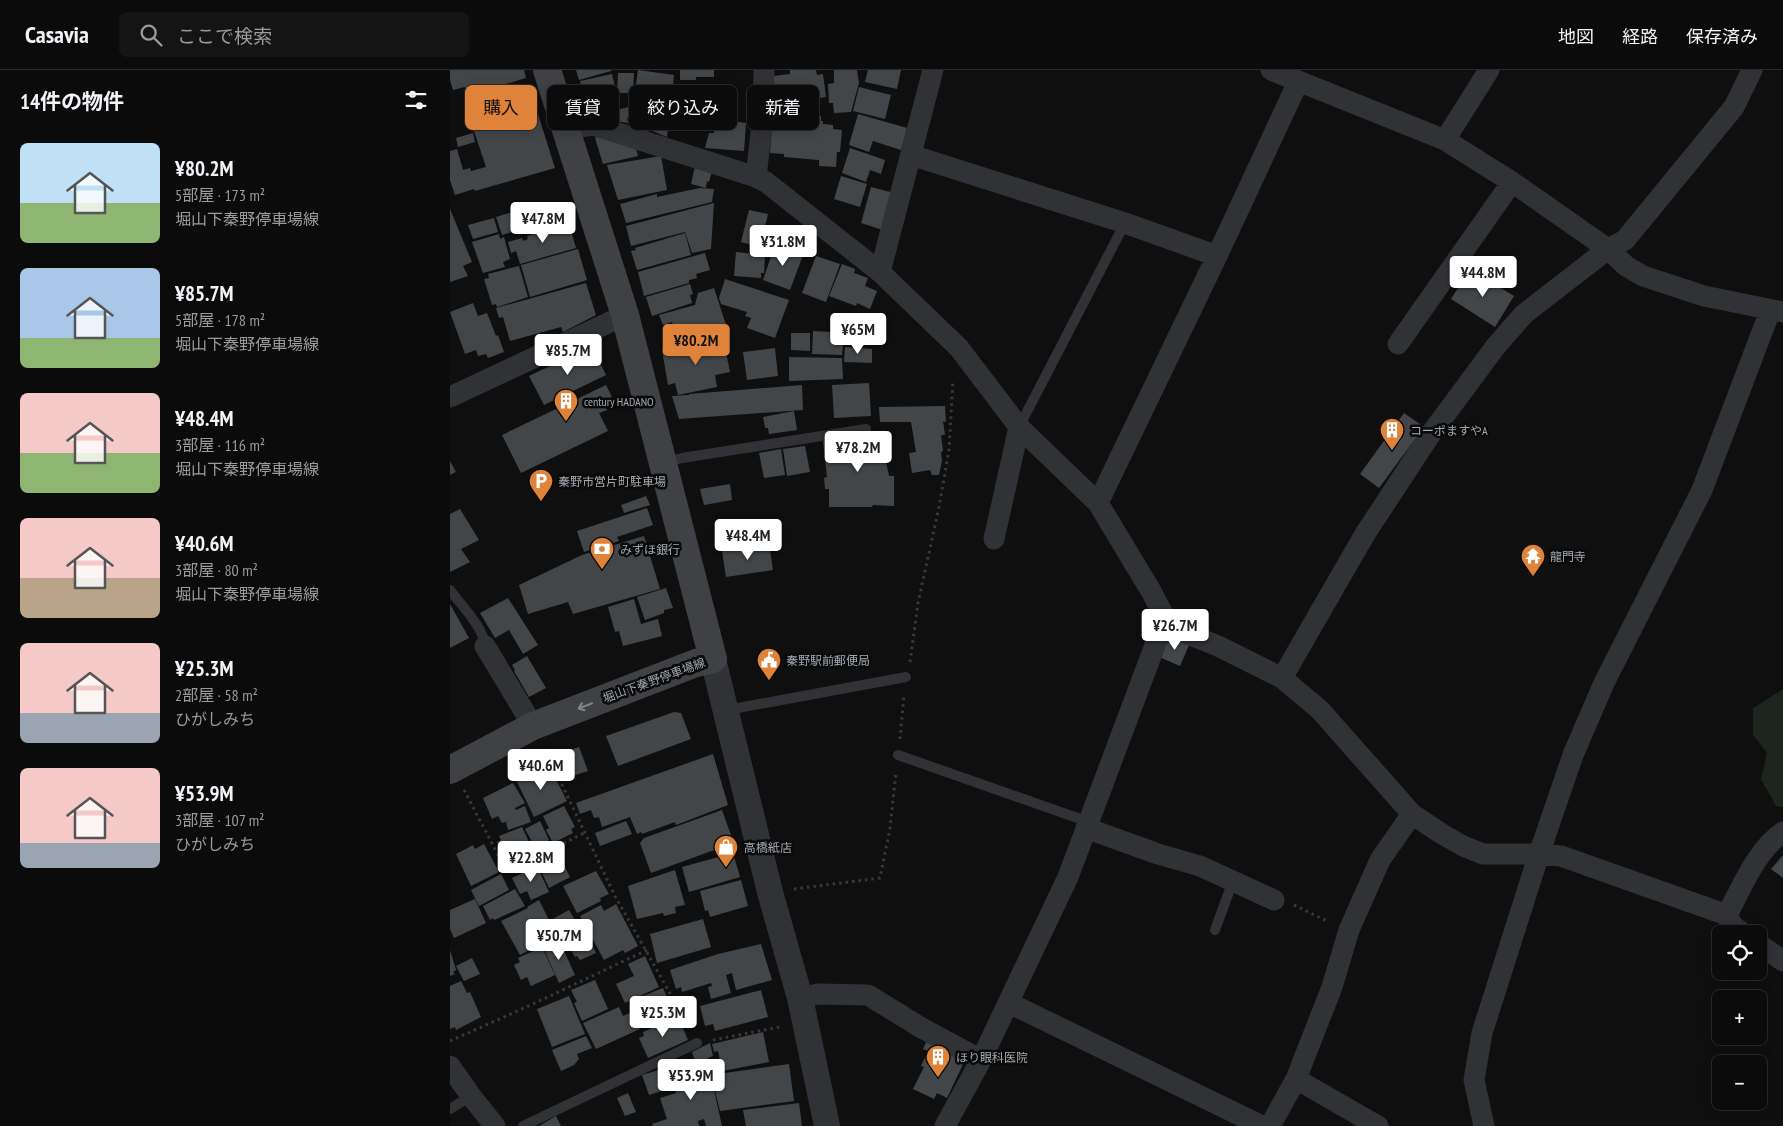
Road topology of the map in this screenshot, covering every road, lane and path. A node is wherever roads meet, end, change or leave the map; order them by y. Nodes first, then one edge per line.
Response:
1 (547, 70) edge
2 (764, 70) edge
3 (933, 70) edge
4 (1271, 70) edge
5 (1489, 70) edge
6 (1752, 70) edge
7 (1298, 82) junction
8 (552, 85) edge
9 (566, 130) edge
10 (609, 130) edge
11 (1445, 140) junction
12 (911, 155) junction
13 (756, 177) junction
14 (1512, 182) junction
15 (1125, 223) junction
16 (1608, 249) junction
17 (1217, 256) junction
18 (880, 272) junction
19 (1776, 312) edge
20 (625, 315) junction
21 (1398, 344) dead end
22 (959, 348) junction
23 (450, 397) edge
24 (1019, 427) junction
25 (866, 429) dead end
26 (663, 463) junction
27 (1098, 503) junction
28 (994, 539) dead end
29 (450, 590) edge
30 (1163, 624) junction
31 (485, 646) joint
32 (713, 659) junction
33 (906, 677) junction
34 (1282, 678) junction
35 (726, 710) junction
36 (533, 726) junction
37 (898, 755) junction
38 (452, 769) edge
39 (1412, 814) junction
40 (1088, 824) junction
41 (1783, 832) edge
42 (584, 833) junction
43 (1539, 854) junction
44 (1233, 881) junction
45 (792, 889) dead end
46 (1274, 900) dead end
47 (1299, 907) dead end
48 (1727, 915) junction
49 (1732, 925) edge
50 (1215, 930) dead end
51 (1349, 930) junction
52 (647, 950) junction
53 (1767, 950) edge
54 (1783, 961) edge
55 (800, 998) junction
56 (1008, 1003) junction
57 (786, 1025) dead end
58 (450, 1041) edge
59 (697, 1043) junction
60 (981, 1060) junction
61 (450, 1066) edge
62 (1296, 1079) junction
63 (470, 1096) junction
64 (450, 1109) edge
65 (495, 1126) edge
66 (523, 1126) edge
67 (827, 1126) edge
68 (945, 1126) edge
69 (1262, 1126) edge
70 (1270, 1126) edge
71 (1378, 1126) edge
72 (1484, 1126) edge

1 - 8 main road, 堀山下秦野停車場線
2 - 13 street
3 - 12 street
4 - 7 street
5 - 11 street
6 - 16 street
7 - 11 street
7 - 17 street
9 - 20 main road, 堀山下秦野停車場線
10 - 13 street
11 - 14 street
12 - 15 street
12 - 18 street
13 - 18 street
14 - 16 street
14 - 21 street
15 - 17 street
15 - 24 lane
16 - 19 street
16 - 34 street
17 - 27 street
18 - 22 street
19 - 43 street
20 - 23 street
20 - 26 main road, 堀山下秦野停車場線
22 - 24 street
22 - 33 path
24 - 27 street
24 - 28 street
25 - 26 lane
26 - 32 main road, 堀山下秦野停車場線
27 - 30 street
29 - 31 lane
30 - 34 street
30 - 40 street
31 - 36 street
32 - 35 street
32 -> 36 main road, 堀山下秦野停車場線
33 - 35 lane
33 - 37 path
34 - 39 street
35 - 55 street
36 - 38 main road, 堀山下秦野停車場線
36 - 42 path
37 - 40 lane
37 - 45 path
38 - 42 path
39 - 43 street
39 - 51 street
40 - 44 street
40 - 56 street
41 - 48 street
42 - 52 path
43 - 48 street
43 - 72 street
44 - 46 street
44 - 50 lane
47 - 51 path
48 - 49 street
51 - 62 street
52 - 58 path
52 - 59 path
53 - 54 street
55 - 60 street
55 - 67 street
56 - 60 street
56 - 69 street
57 - 59 path
59 - 66 lane
60 - 68 street
61 - 63 street
62 - 70 street
62 - 71 street
63 - 64 lane
63 - 65 street

